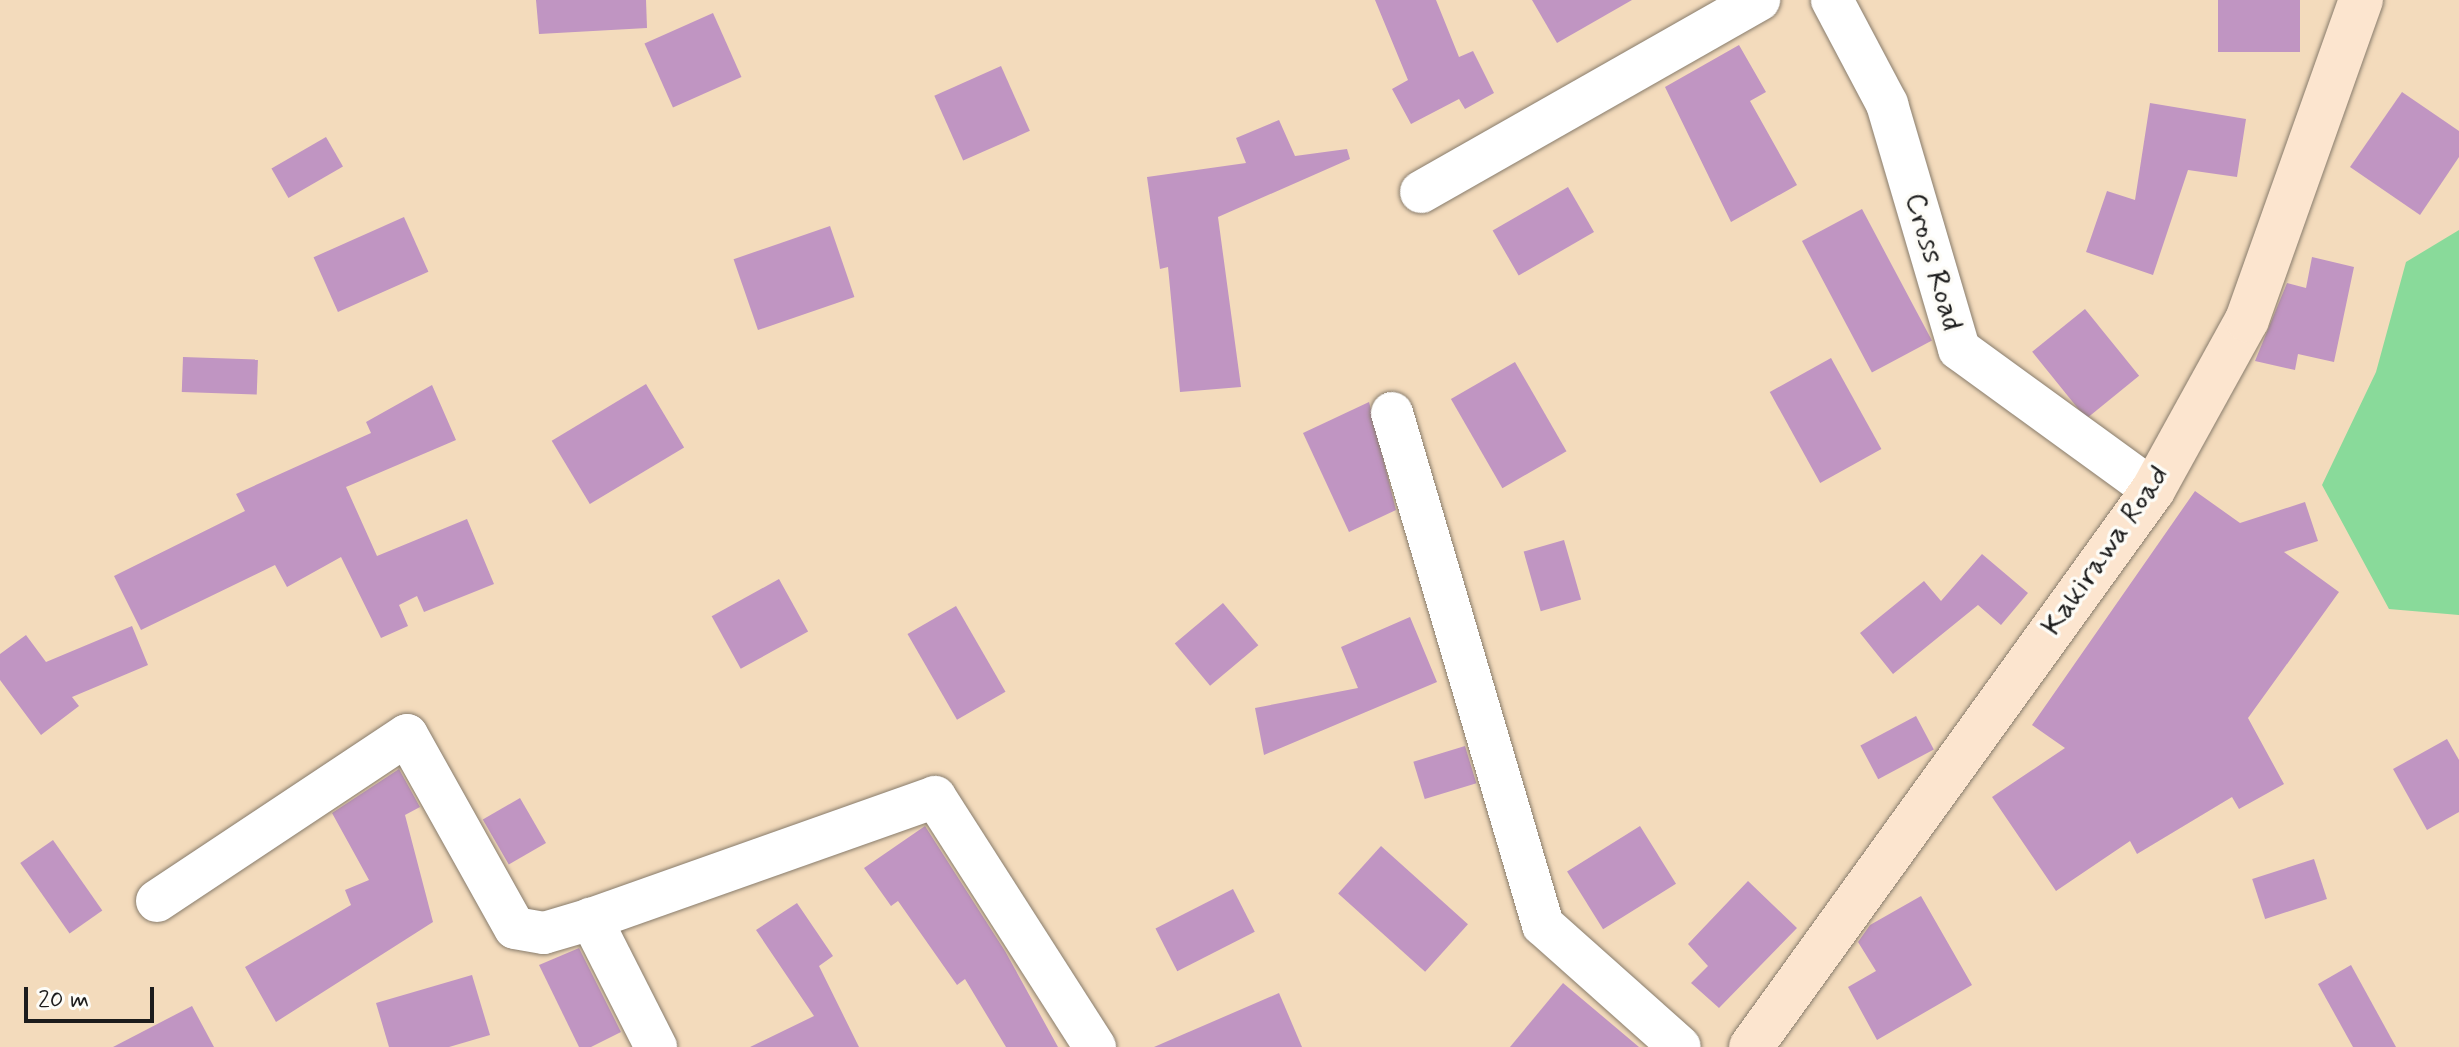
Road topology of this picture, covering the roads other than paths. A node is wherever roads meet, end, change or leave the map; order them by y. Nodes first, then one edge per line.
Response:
1 (1759, 0) edge
2 (1832, 0) edge
3 (2361, 0) edge
4 (1421, 192) dead end
5 (1392, 413) dead end
6 (2153, 490) junction
7 (157, 901) dead end
8 (591, 919) junction
9 (656, 1047) edge
10 (1095, 1047) edge
11 (1680, 1047) edge
12 (1751, 1047) edge

1 - 4 street
2 - 6 street, Cross Road
3 - 6 street, Kakirawa Road
5 - 11 street
6 - 12 street, Kakirawa Road
7 - 8 street
8 - 9 street
8 - 10 street

